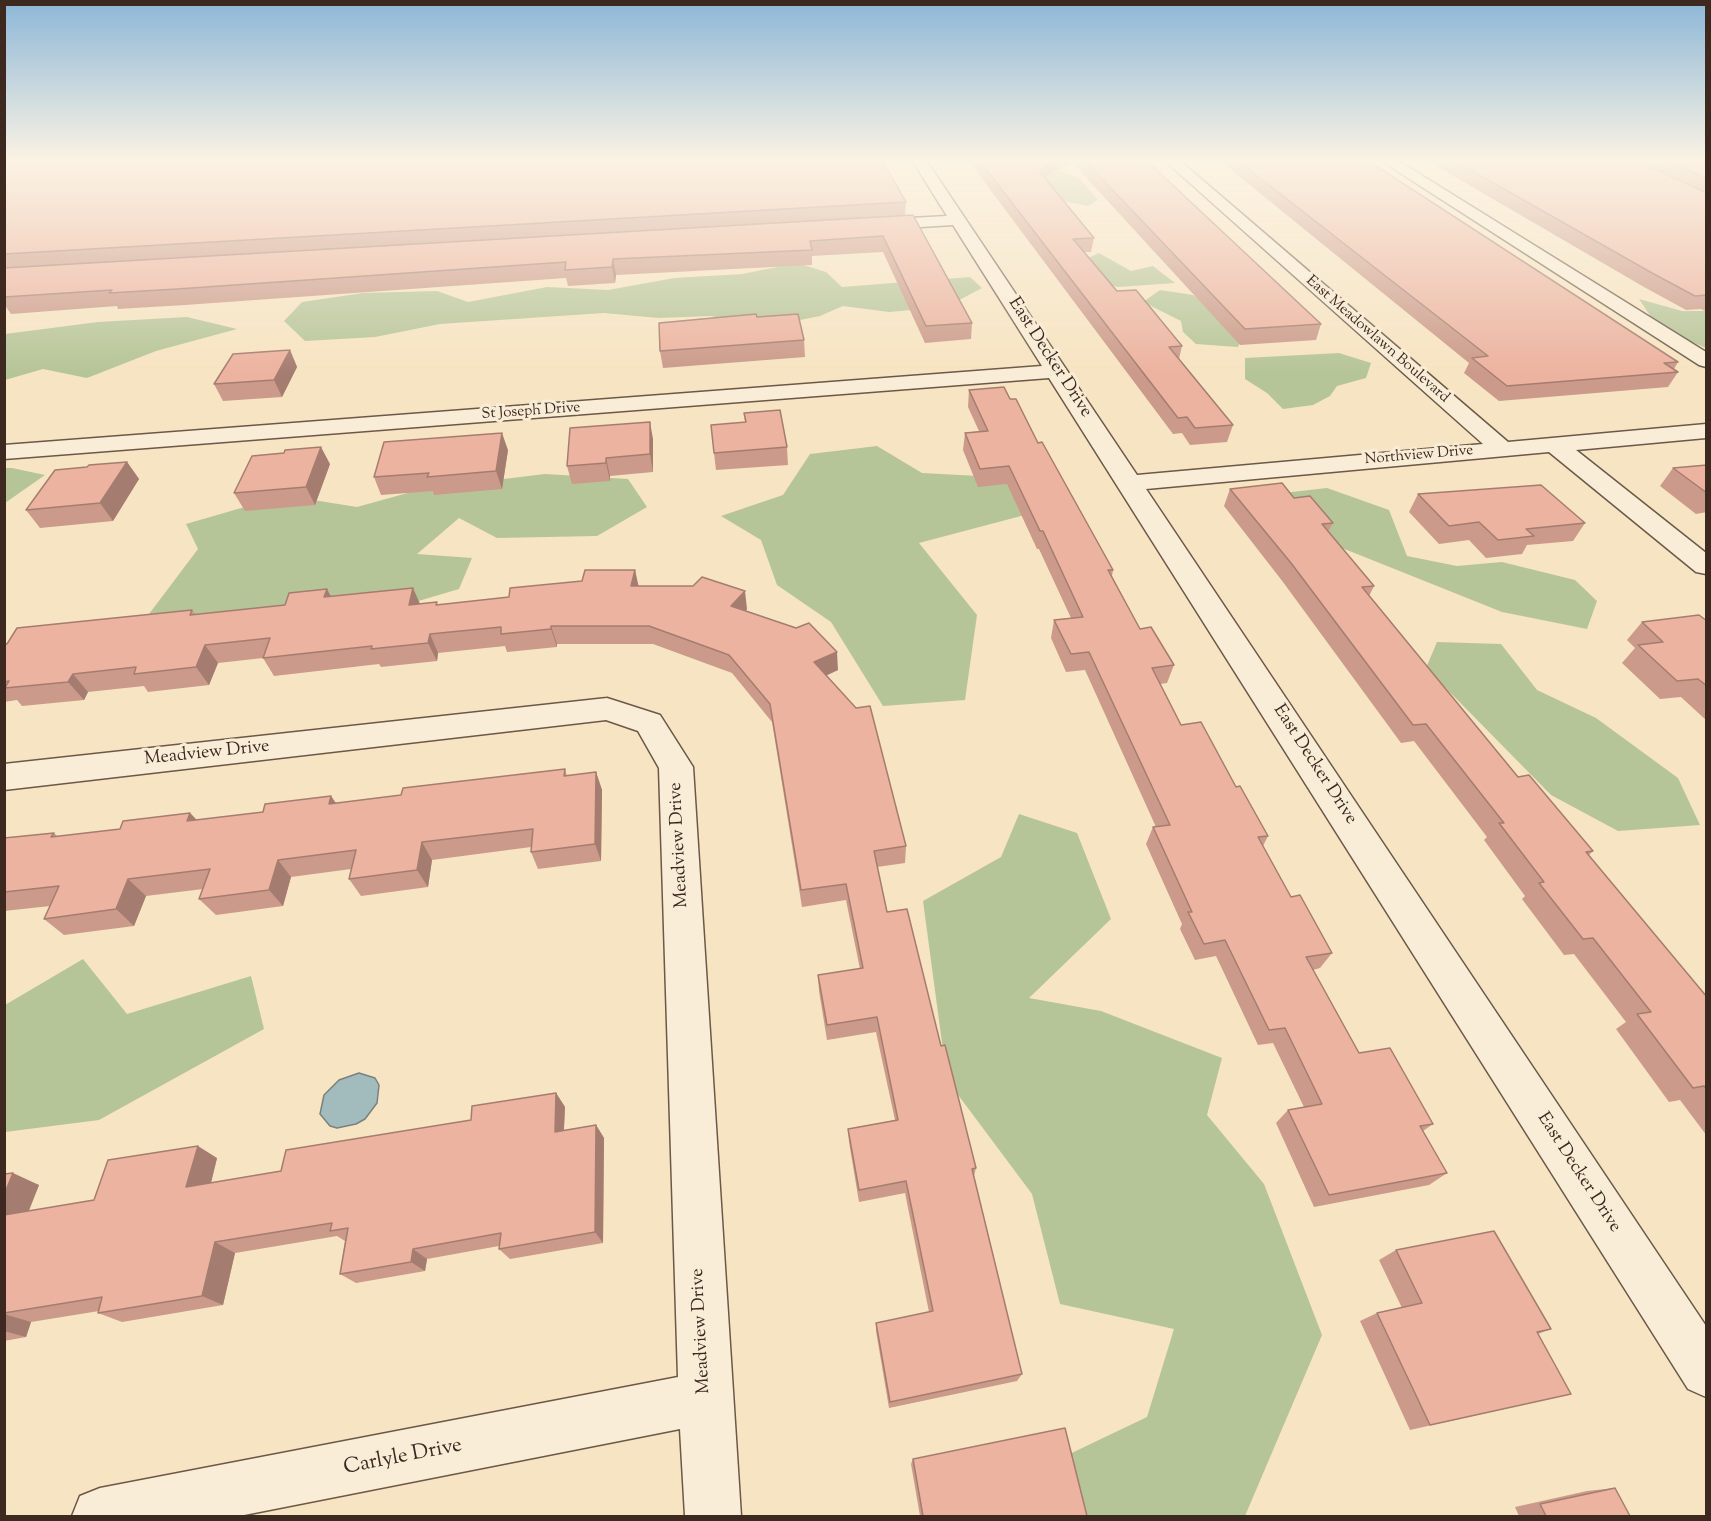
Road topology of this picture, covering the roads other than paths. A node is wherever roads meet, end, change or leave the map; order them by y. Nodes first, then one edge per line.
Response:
1 (965, 231) edge
2 (1252, 231) edge
3 (1499, 231) edge
4 (1707, 361) edge
5 (1058, 371) junction
6 (1707, 431) edge
7 (1555, 444) junction
8 (1502, 449) junction
9 (4, 452) edge
10 (1131, 483) junction
11 (1707, 566) edge
12 (4, 777) edge
13 (1707, 1371) edge
14 (705, 1398) junction
15 (100, 1516) edge
16 (714, 1516) edge

1 - 5 street, East Decker Drive
2 - 8 street, East Meadowlawn Boulevard
3 - 4 street
5 - 9 street, St Joseph Drive
5 - 10 street, East Decker Drive
6 - 7 street, Northview Drive
7 - 8 street, Northview Drive
7 - 11 street
8 - 10 street, Northview Drive
10 - 13 street, East Decker Drive
12 - 14 street, Meadview Drive
14 - 15 street, Carlyle Drive
14 - 16 street, Meadview Drive

